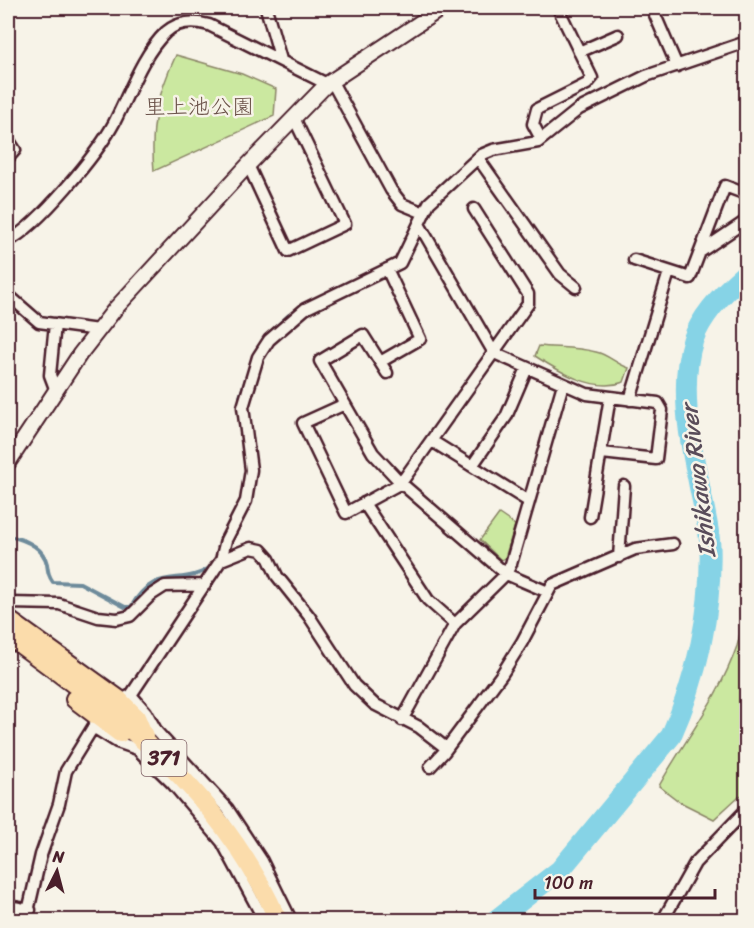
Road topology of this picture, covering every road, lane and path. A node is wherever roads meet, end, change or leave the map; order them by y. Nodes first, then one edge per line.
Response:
1 (266, 8) edge
2 (442, 8) edge
3 (558, 8) edge
4 (652, 8) edge
5 (618, 34) dead end
6 (747, 42) edge
7 (579, 52) junction
8 (281, 60) junction
9 (677, 66) junction
10 (329, 82) junction
11 (294, 118) junction
12 (8, 139) edge
13 (541, 139) junction
14 (8, 158) edge
15 (478, 158) junction
16 (248, 165) junction
17 (747, 194) edge
18 (474, 209) dead end
19 (424, 213) junction
20 (747, 221) edge
21 (418, 224) junction
22 (8, 241) edge
23 (699, 253) junction
24 (634, 260) dead end
25 (387, 269) junction
26 (669, 272) junction
27 (576, 287) dead end
28 (8, 295) edge
29 (55, 324) junction
30 (98, 330) junction
31 (494, 353) junction
32 (380, 362) junction
33 (527, 368) junction
34 (387, 373) dead end
35 (563, 384) junction
36 (56, 391) junction
37 (610, 397) junction
38 (630, 400) junction
39 (345, 404) junction
40 (432, 441) junction
41 (602, 453) junction
42 (10, 455) edge
43 (472, 466) junction
44 (400, 483) junction
45 (624, 486) dead end
46 (528, 501) junction
47 (364, 503) junction
48 (590, 517) dead end
49 (673, 544) dead end
50 (619, 556) junction
51 (221, 560) junction
52 (506, 574) junction
53 (205, 585) junction
54 (548, 592) junction
55 (8, 603) edge
56 (8, 620) edge
57 (455, 624) junction
58 (8, 635) edge
59 (8, 651) edge
60 (402, 720) junction
61 (147, 743) junction
62 (446, 748) junction
63 (429, 767) dead end
64 (747, 810) edge
65 (8, 906) edge
66 (28, 915) edge
67 (264, 921) edge
68 (278, 921) edge
69 (291, 921) edge
70 (663, 921) edge

1 - 8 street
2 - 10 main road
3 - 7 street
4 - 9 street
5 - 7 street
6 - 9 street
7 - 13 street
8 - 10 street
8 - 22 street
9 - 13 street
10 - 11 main road
10 - 19 street
11 - 16 main road
11 - 16 street
12 - 14 street
13 - 15 street
15 - 19 street
15 - 27 street
16 - 30 main road
17 - 23 street
18 - 31 street
19 - 21 street
20 - 23 street
21 - 25 street
21 - 31 street
23 - 26 street
24 - 26 street
25 - 32 street
25 - 51 street
26 - 38 street
28 - 29 street
29 - 30 street
29 - 36 street
30 - 36 main road
31 - 33 street
31 - 40 street
32 - 34 street
32 - 39 street
33 - 35 street
33 - 43 street
35 - 37 street
35 - 46 street
36 - 42 main road
37 - 38 street
37 - 41 street
38 - 41 street
39 - 44 street
39 - 47 street
40 - 43 street
40 - 44 street
41 - 48 street
43 - 46 street
44 - 47 street
44 - 52 street
45 - 50 street
46 - 52 street
47 - 57 street
49 - 50 street
50 - 54 street
51 - 53 street
51 - 60 street
52 - 54 street
52 - 57 street
53 - 55 street
53 - 69 street
54 - 62 street
56 - 61 highway
57 - 60 street
58 - 61 highway, 371
59 - 61 highway
60 - 62 street
61 - 68 highway, 371
62 - 63 street
64 - 70 street
65 - 66 street
66 - 67 street

